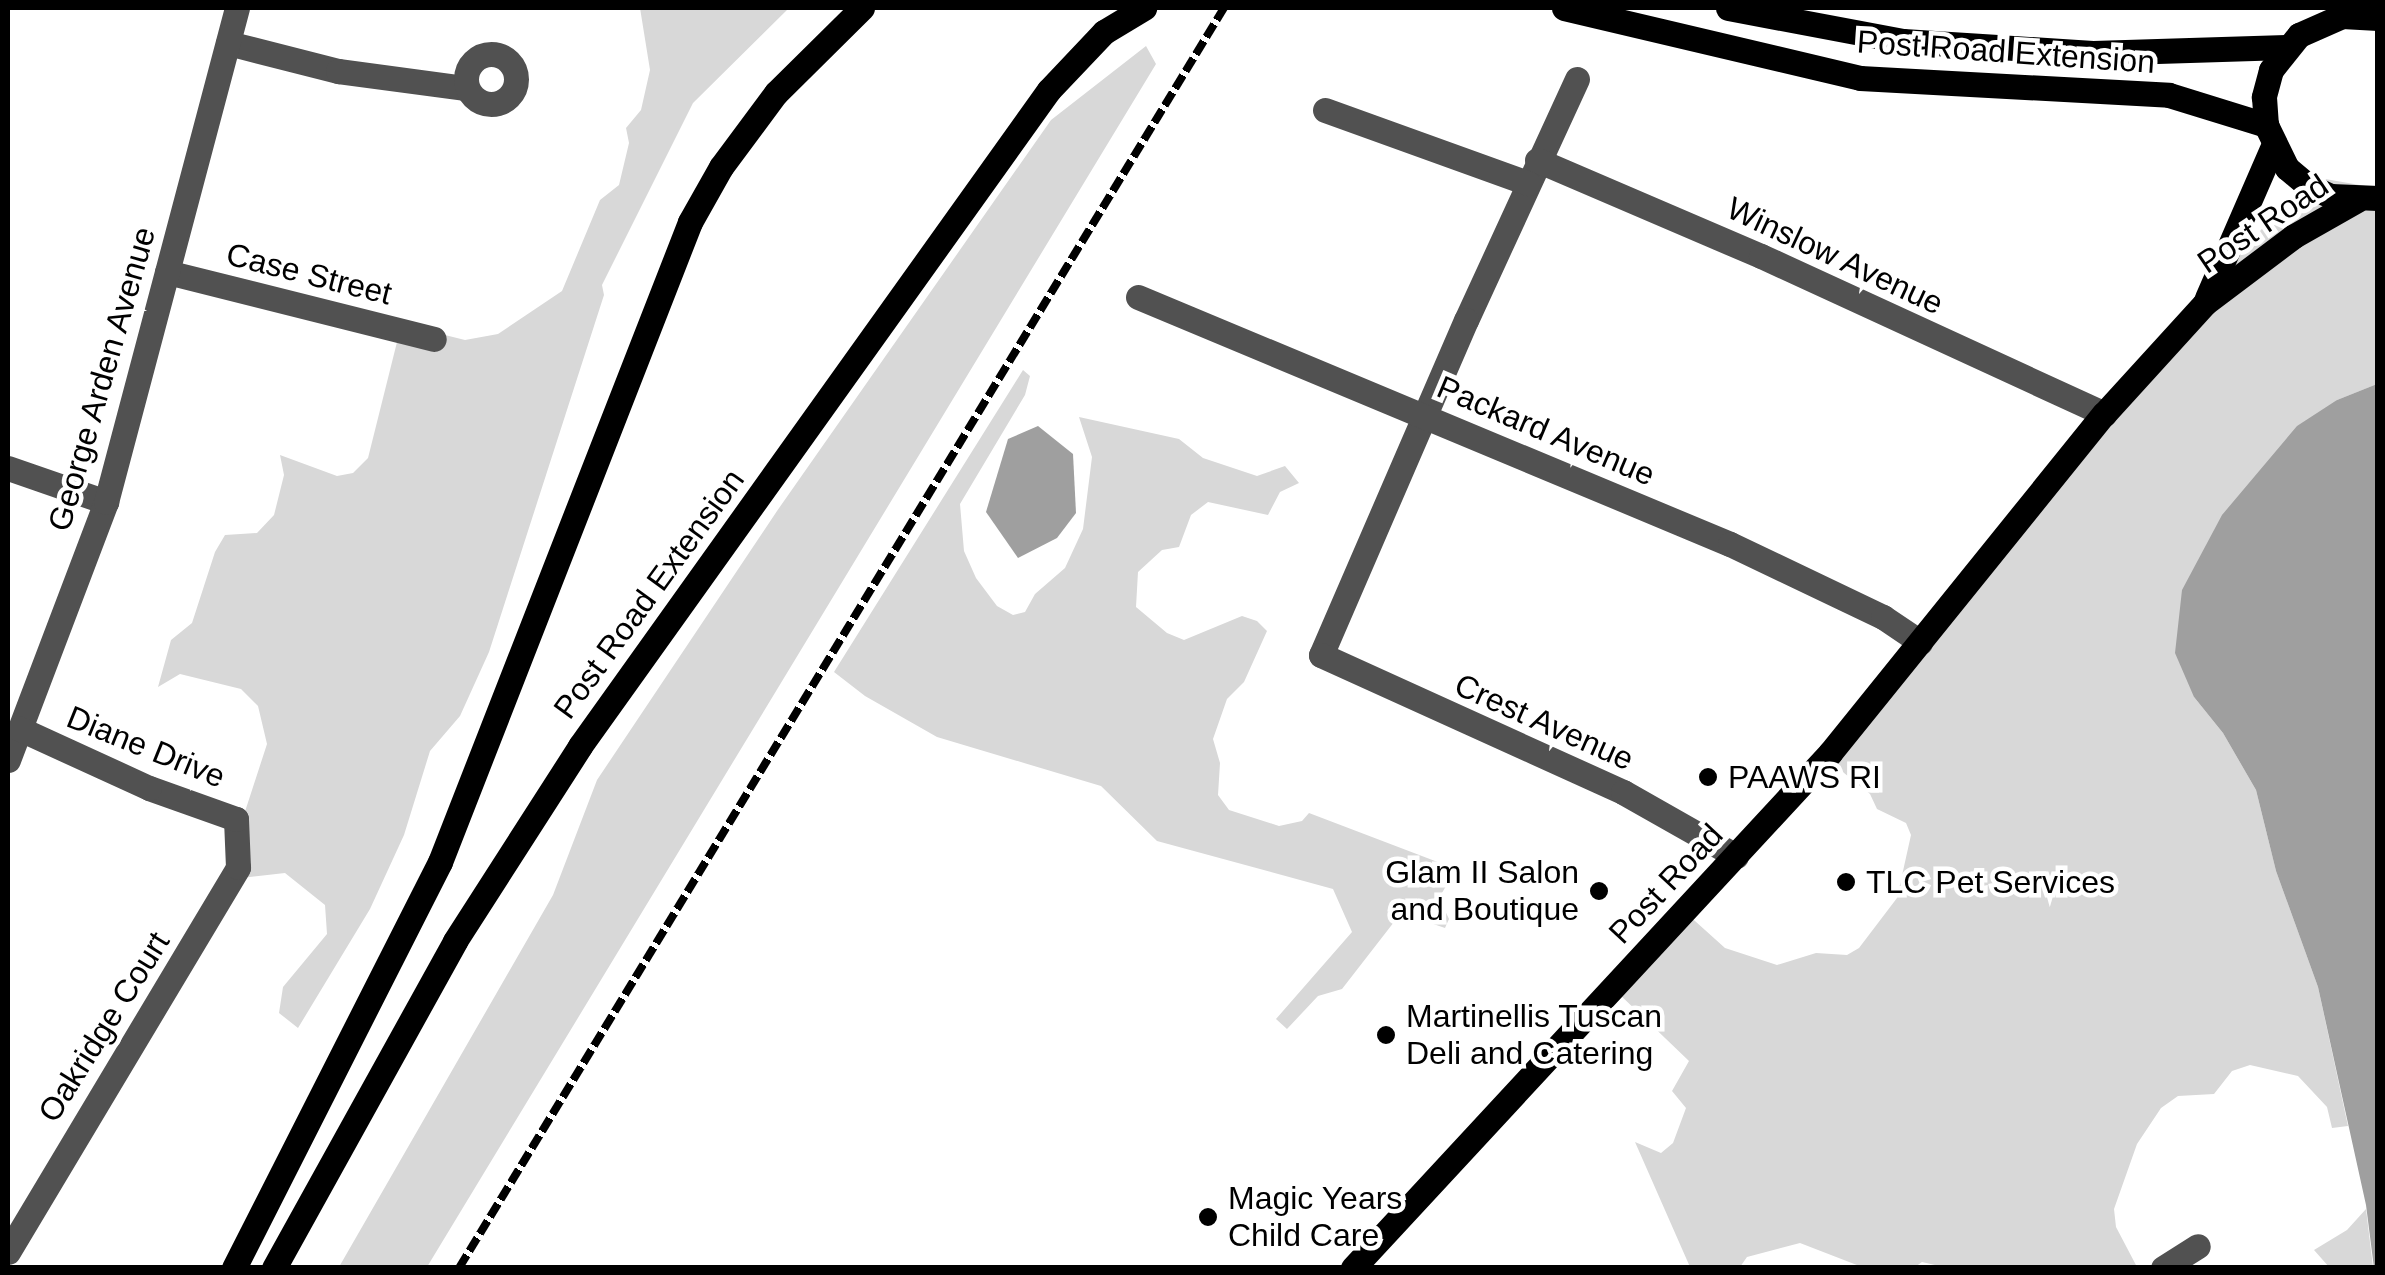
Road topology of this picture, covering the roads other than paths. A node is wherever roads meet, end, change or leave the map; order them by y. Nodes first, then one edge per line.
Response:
1 (236, 8) edge
2 (862, 8) edge
3 (1144, 8) edge
4 (1564, 8) edge
5 (1728, 8) edge
6 (2319, 16) edge
7 (2378, 18) edge
8 (228, 43) junction
9 (2286, 47) junction
10 (1577, 79) dead end
11 (466, 88) dead end
12 (1326, 110) dead end
13 (2269, 136) junction
14 (1533, 172) junction
15 (2367, 199) edge
16 (167, 272) junction
17 (1138, 297) dead end
18 (2205, 302) junction
19 (434, 339) dead end
20 (2104, 414) junction
21 (1424, 416) junction
22 (8, 468) edge
23 (106, 502) junction
24 (1920, 642) junction
25 (20, 729) junction
26 (8, 760) edge
27 (239, 833) joint
28 (1736, 856) junction
29 (2198, 1246) dead end
30 (8, 1252) edge
31 (234, 1268) edge
32 (274, 1268) edge
33 (1353, 1268) edge
34 (2163, 1268) edge

1 - 8 street, George Arden Avenue
2 - 31 main road, Post Road Extension
3 - 32 main road, Post Road Extension
4 - 13 main road, Post Road Extension
5 - 9 main road, Post Road Extension
6 - 7 main road, Post Road
6 - 9 main road, Post Road
8 - 11 street
8 - 16 street, George Arden Avenue
9 - 13 main road, Post Road
10 - 14 street
12 - 14 street, Winslow Avenue
13 - 15 main road, Post Road
13 - 18 main road, Post Road
14 - 20 street, Winslow Avenue
14 - 21 street
15 - 18 main road, Post Road
16 - 19 street, Case Street
16 - 23 street, George Arden Avenue
17 - 21 street, Packard Avenue
18 - 20 main road, Post Road
20 - 24 main road, Post Road
21 - 24 street, Packard Avenue
21 - 28 street, Crest Avenue
22 - 23 street
23 - 25 street, George Arden Avenue
24 - 28 main road, Post Road
25 - 26 street, George Arden Avenue
25 - 27 street, Diane Drive
27 - 30 street, Oakridge Court
28 - 33 main road, Post Road
29 - 34 street

